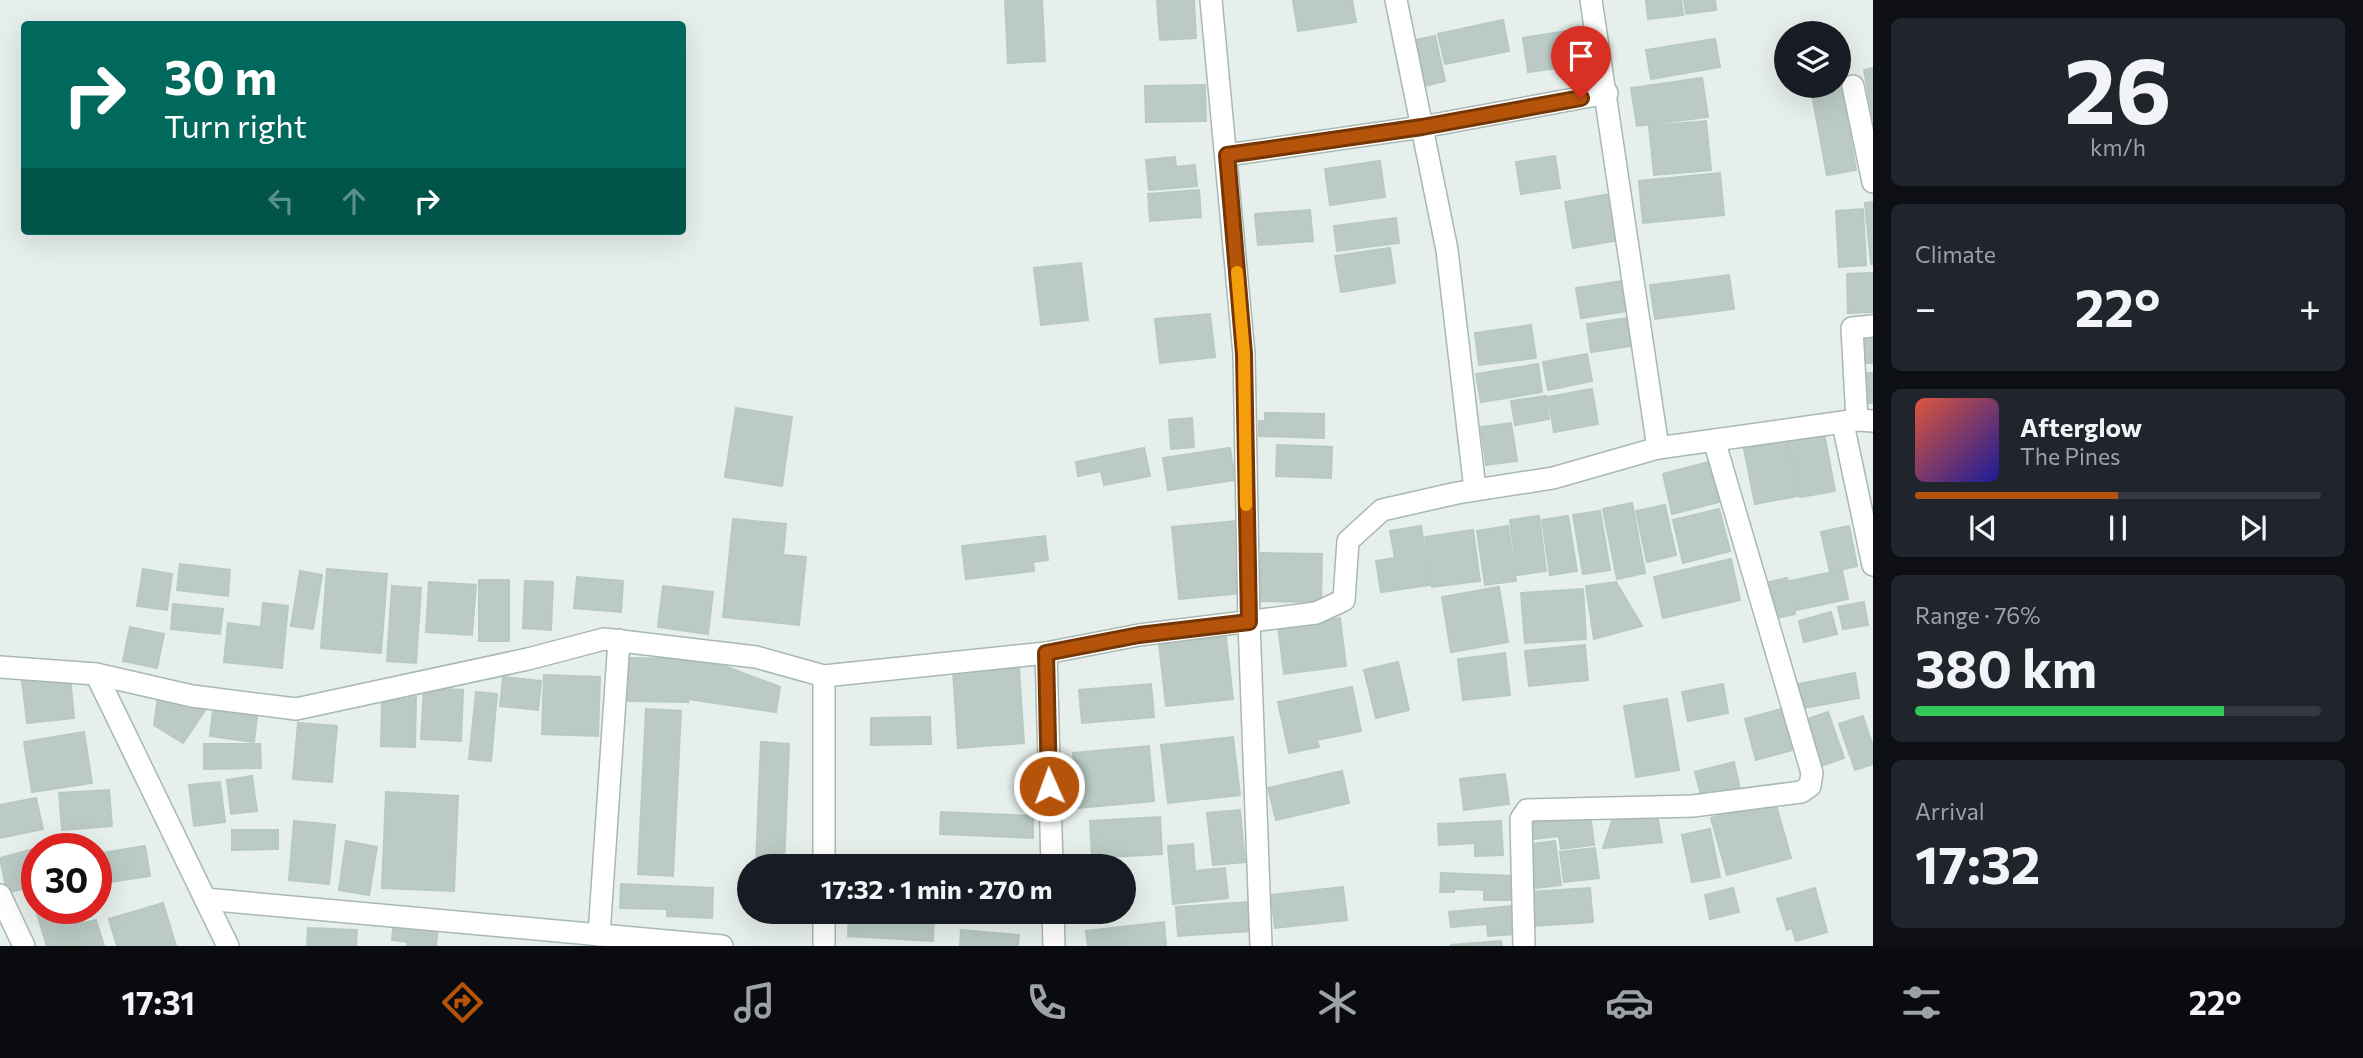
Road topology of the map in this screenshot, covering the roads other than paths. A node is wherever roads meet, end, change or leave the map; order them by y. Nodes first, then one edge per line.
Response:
1 (1211, 0) edge
2 (1396, 0) edge
3 (1591, 0) edge
4 (1853, 86) dead end
5 (1607, 93) junction
6 (1422, 127) junction
7 (1227, 155) junction
8 (1873, 181) edge
9 (1873, 326) edge
10 (1858, 421) edge
11 (1714, 440) junction
12 (1658, 449) junction
13 (1475, 489) junction
14 (1873, 565) edge
15 (1249, 622) junction
16 (619, 640) junction
17 (1046, 653) junction
18 (0, 667) edge
19 (96, 674) junction
20 (824, 676) junction
21 (824, 854) edge
22 (1052, 854) edge
23 (0, 895) edge
24 (205, 899) junction
25 (824, 924) edge
26 (1053, 924) edge
27 (599, 935) junction
28 (24, 946) edge
29 (228, 946) edge
30 (722, 946) edge
31 (824, 946) edge
32 (1054, 946) edge
33 (1261, 946) edge
34 (1524, 946) edge

1 - 7 street
2 - 6 street
3 - 5 street
4 - 8 street
5 - 6 street
5 - 12 street
6 - 7 street
6 - 13 street
7 - 15 street
9 - 10 street
10 - 11 street
10 - 14 street
11 - 12 street
11 - 34 street
12 - 13 street
13 - 15 street
15 - 17 street
15 - 33 street
16 - 19 street
16 - 20 street
16 - 27 street
17 - 20 street
17 - 22 street
18 - 19 street
19 - 24 street
20 - 21 street
23 - 28 street
24 - 27 street
24 - 29 street
25 - 31 street
26 - 32 street
27 - 30 street

